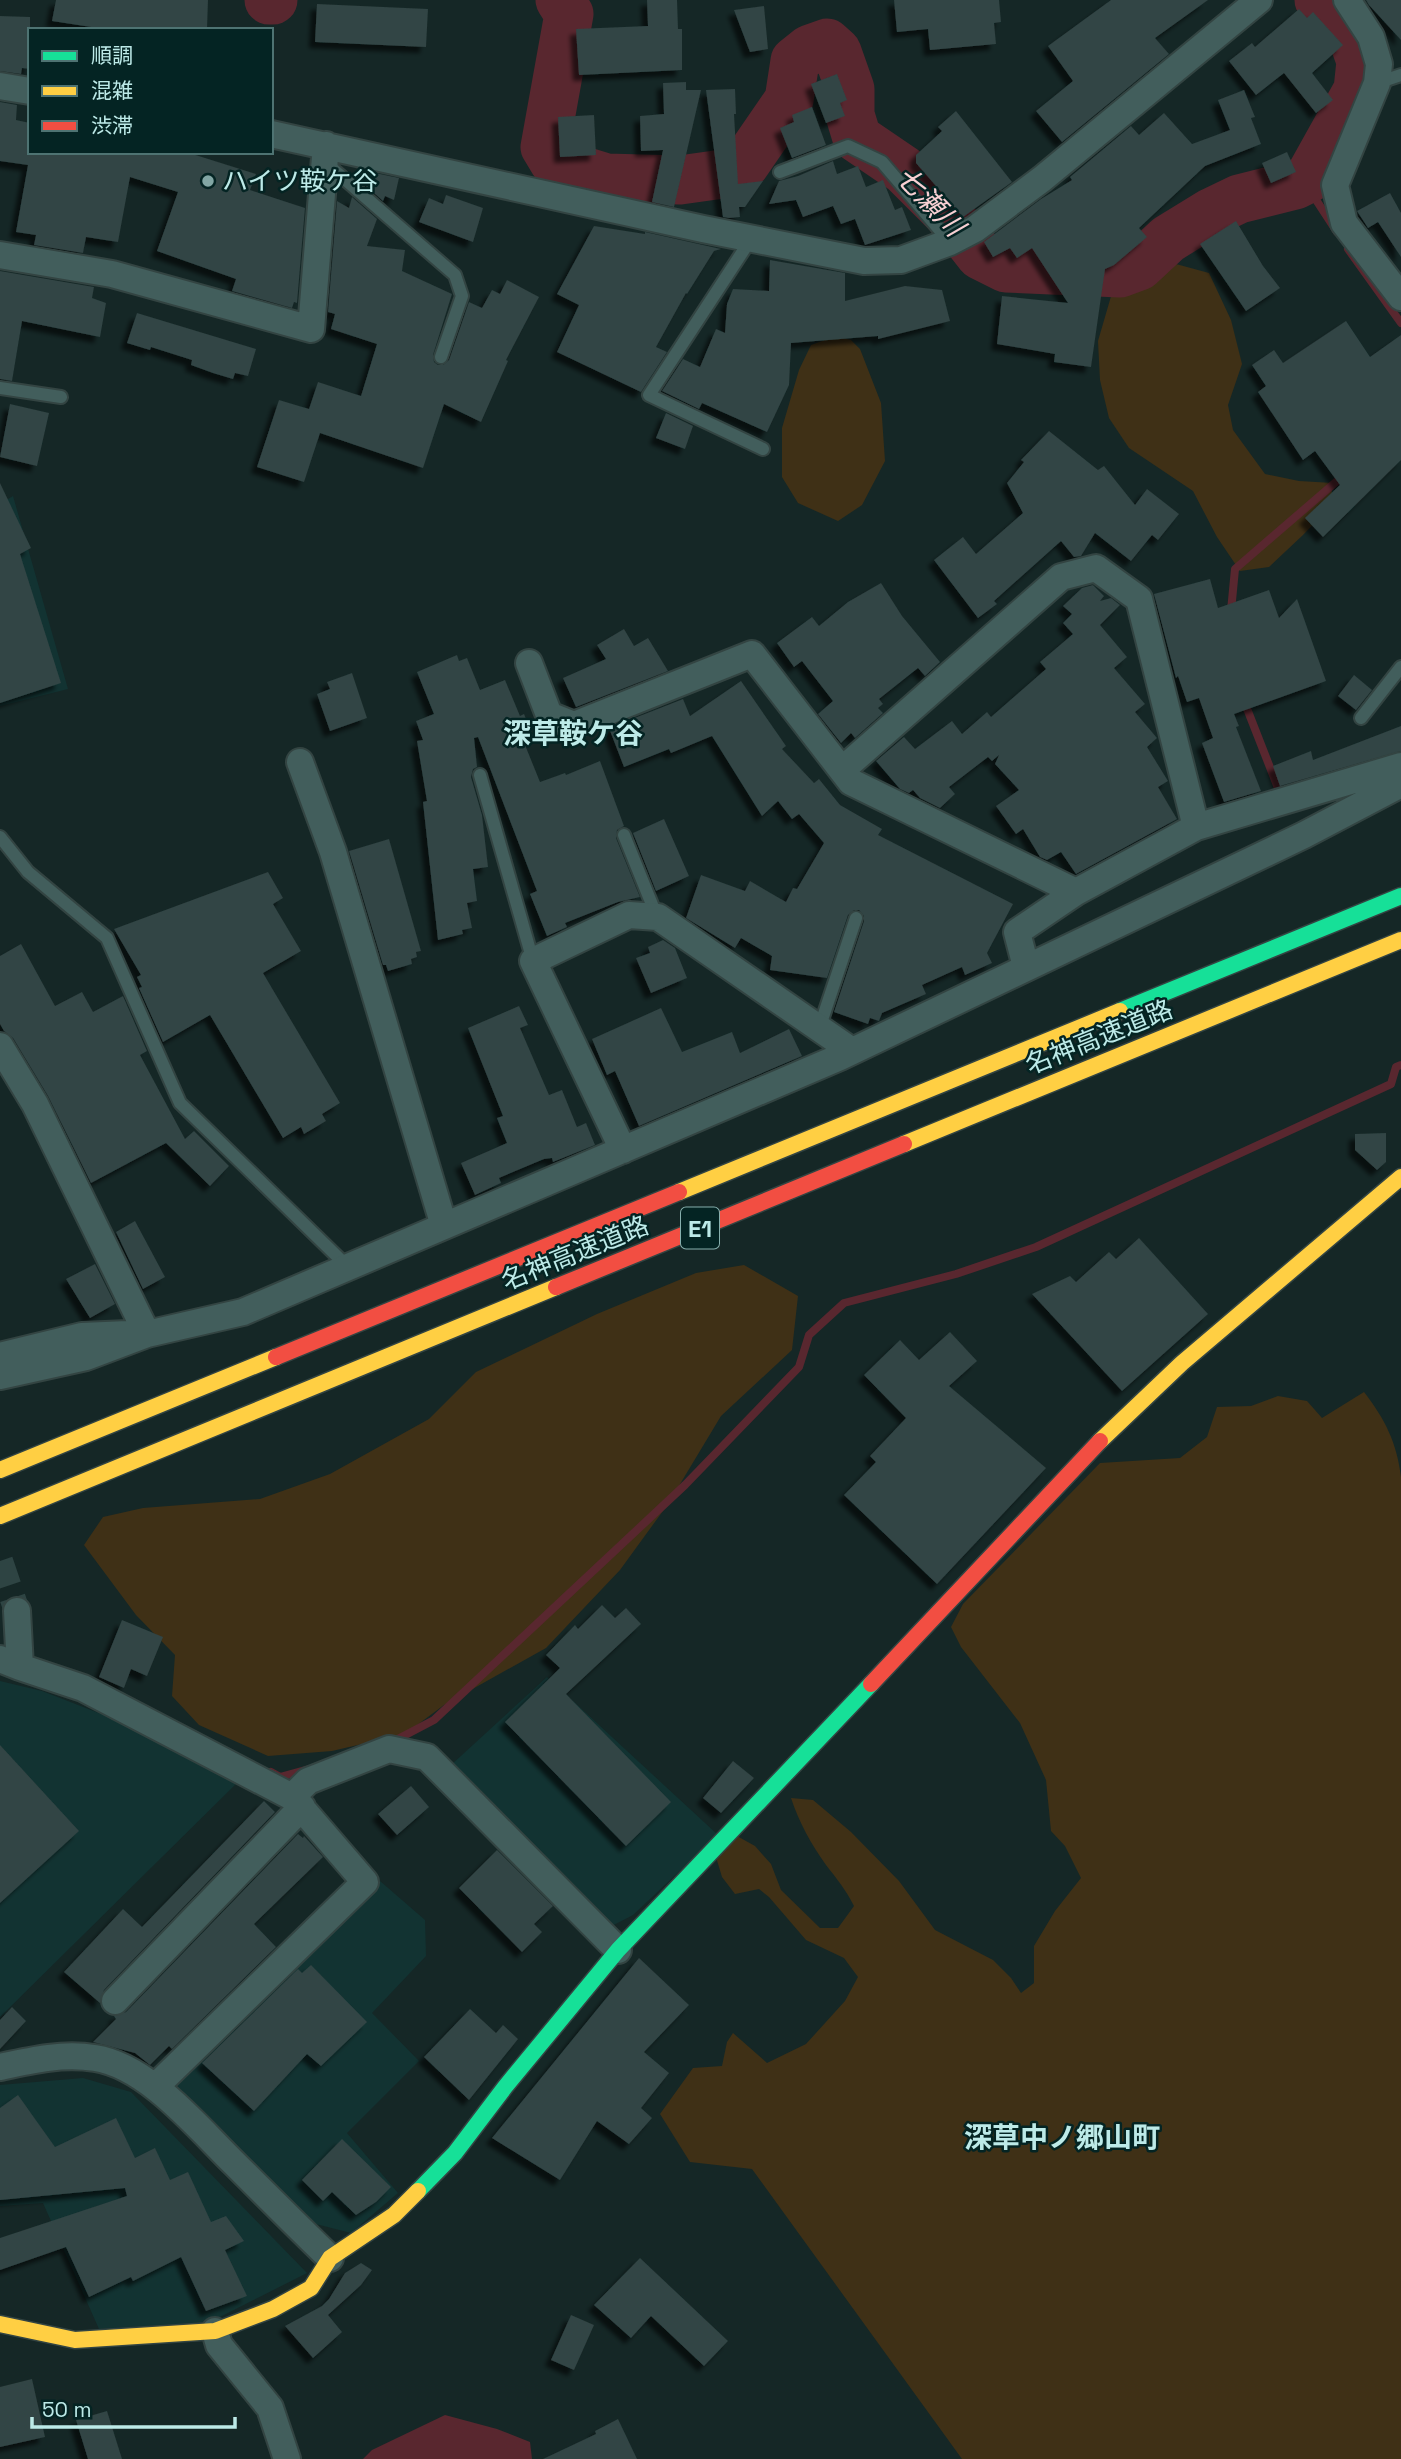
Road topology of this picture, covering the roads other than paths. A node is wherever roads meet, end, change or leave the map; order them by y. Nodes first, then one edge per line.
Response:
1 (1259, 0) edge
2 (1347, 0) edge
3 (1389, 79) edge
4 (0, 86) edge
5 (28, 91) edge
6 (273, 135) edge
7 (326, 154) junction
8 (780, 172) dead end
9 (961, 236) junction
10 (751, 238) junction
11 (0, 255) edge
12 (1401, 297) edge
13 (441, 357) dead end
14 (0, 388) edge
15 (61, 397) dead end
16 (763, 449) dead end
17 (529, 663) dead end
18 (1401, 667) edge
19 (1361, 718) dead end
20 (300, 762) dead end
21 (1401, 766) edge
22 (842, 771) junction
23 (480, 775) dead end
24 (1401, 784) edge
25 (1196, 827) junction
26 (624, 835) dead end
27 (0, 837) edge
28 (1076, 892) junction
29 (1401, 896) edge
30 (657, 917) junction
31 (856, 918) dead end
32 (1401, 940) edge
33 (533, 961) junction
34 (1026, 967) junction
35 (819, 1029) junction
36 (0, 1046) edge
37 (852, 1051) junction
38 (623, 1150) junction
39 (1401, 1177) edge
40 (444, 1226) junction
41 (348, 1267) junction
42 (147, 1334) junction
43 (0, 1356) edge
44 (0, 1376) edge
45 (0, 1470) edge
46 (0, 1516) edge
47 (17, 1612) tunnel mouth
48 (10, 1663) edge
49 (297, 1802) junction
50 (618, 1950) junction
51 (115, 2001) dead end
52 (0, 2067) edge
53 (155, 2087) junction
54 (330, 2258) junction
55 (0, 2324) edge
56 (215, 2331) junction
57 (287, 2459) edge

1 - 9 street
2 - 3 street
3 - 12 street
4 - 5 street
6 - 7 street
7 - 10 street
7 - 11 street
7 - 13 lane
8 - 9 lane
9 - 10 street
10 - 16 lane
14 - 15 lane
17 - 22 street
18 - 19 lane
20 - 40 street
21 - 25 street
22 - 25 street
22 - 28 street
23 - 33 lane
24 - 34 street
25 - 28 street
26 - 30 lane
27 - 41 lane
28 - 34 street
29 - 45 main road, 名神高速道路 / E1
30 - 33 street
30 - 35 street
31 - 35 lane
32 - 46 main road, 名神高速道路 / E1
33 - 38 street
34 - 37 street
35 - 37 street
36 - 42 street
37 - 38 street
38 - 40 street
39 - 50 main road
40 - 41 street
41 - 42 street
42 - 43 street
42 - 44 street
47 - 48 street
48 - 49 street
49 - 50 street
49 - 51 street
49 - 53 street
50 - 54 main road
52 - 53 street
53 - 54 street
54 - 56 main road
55 - 56 main road
56 - 57 street

